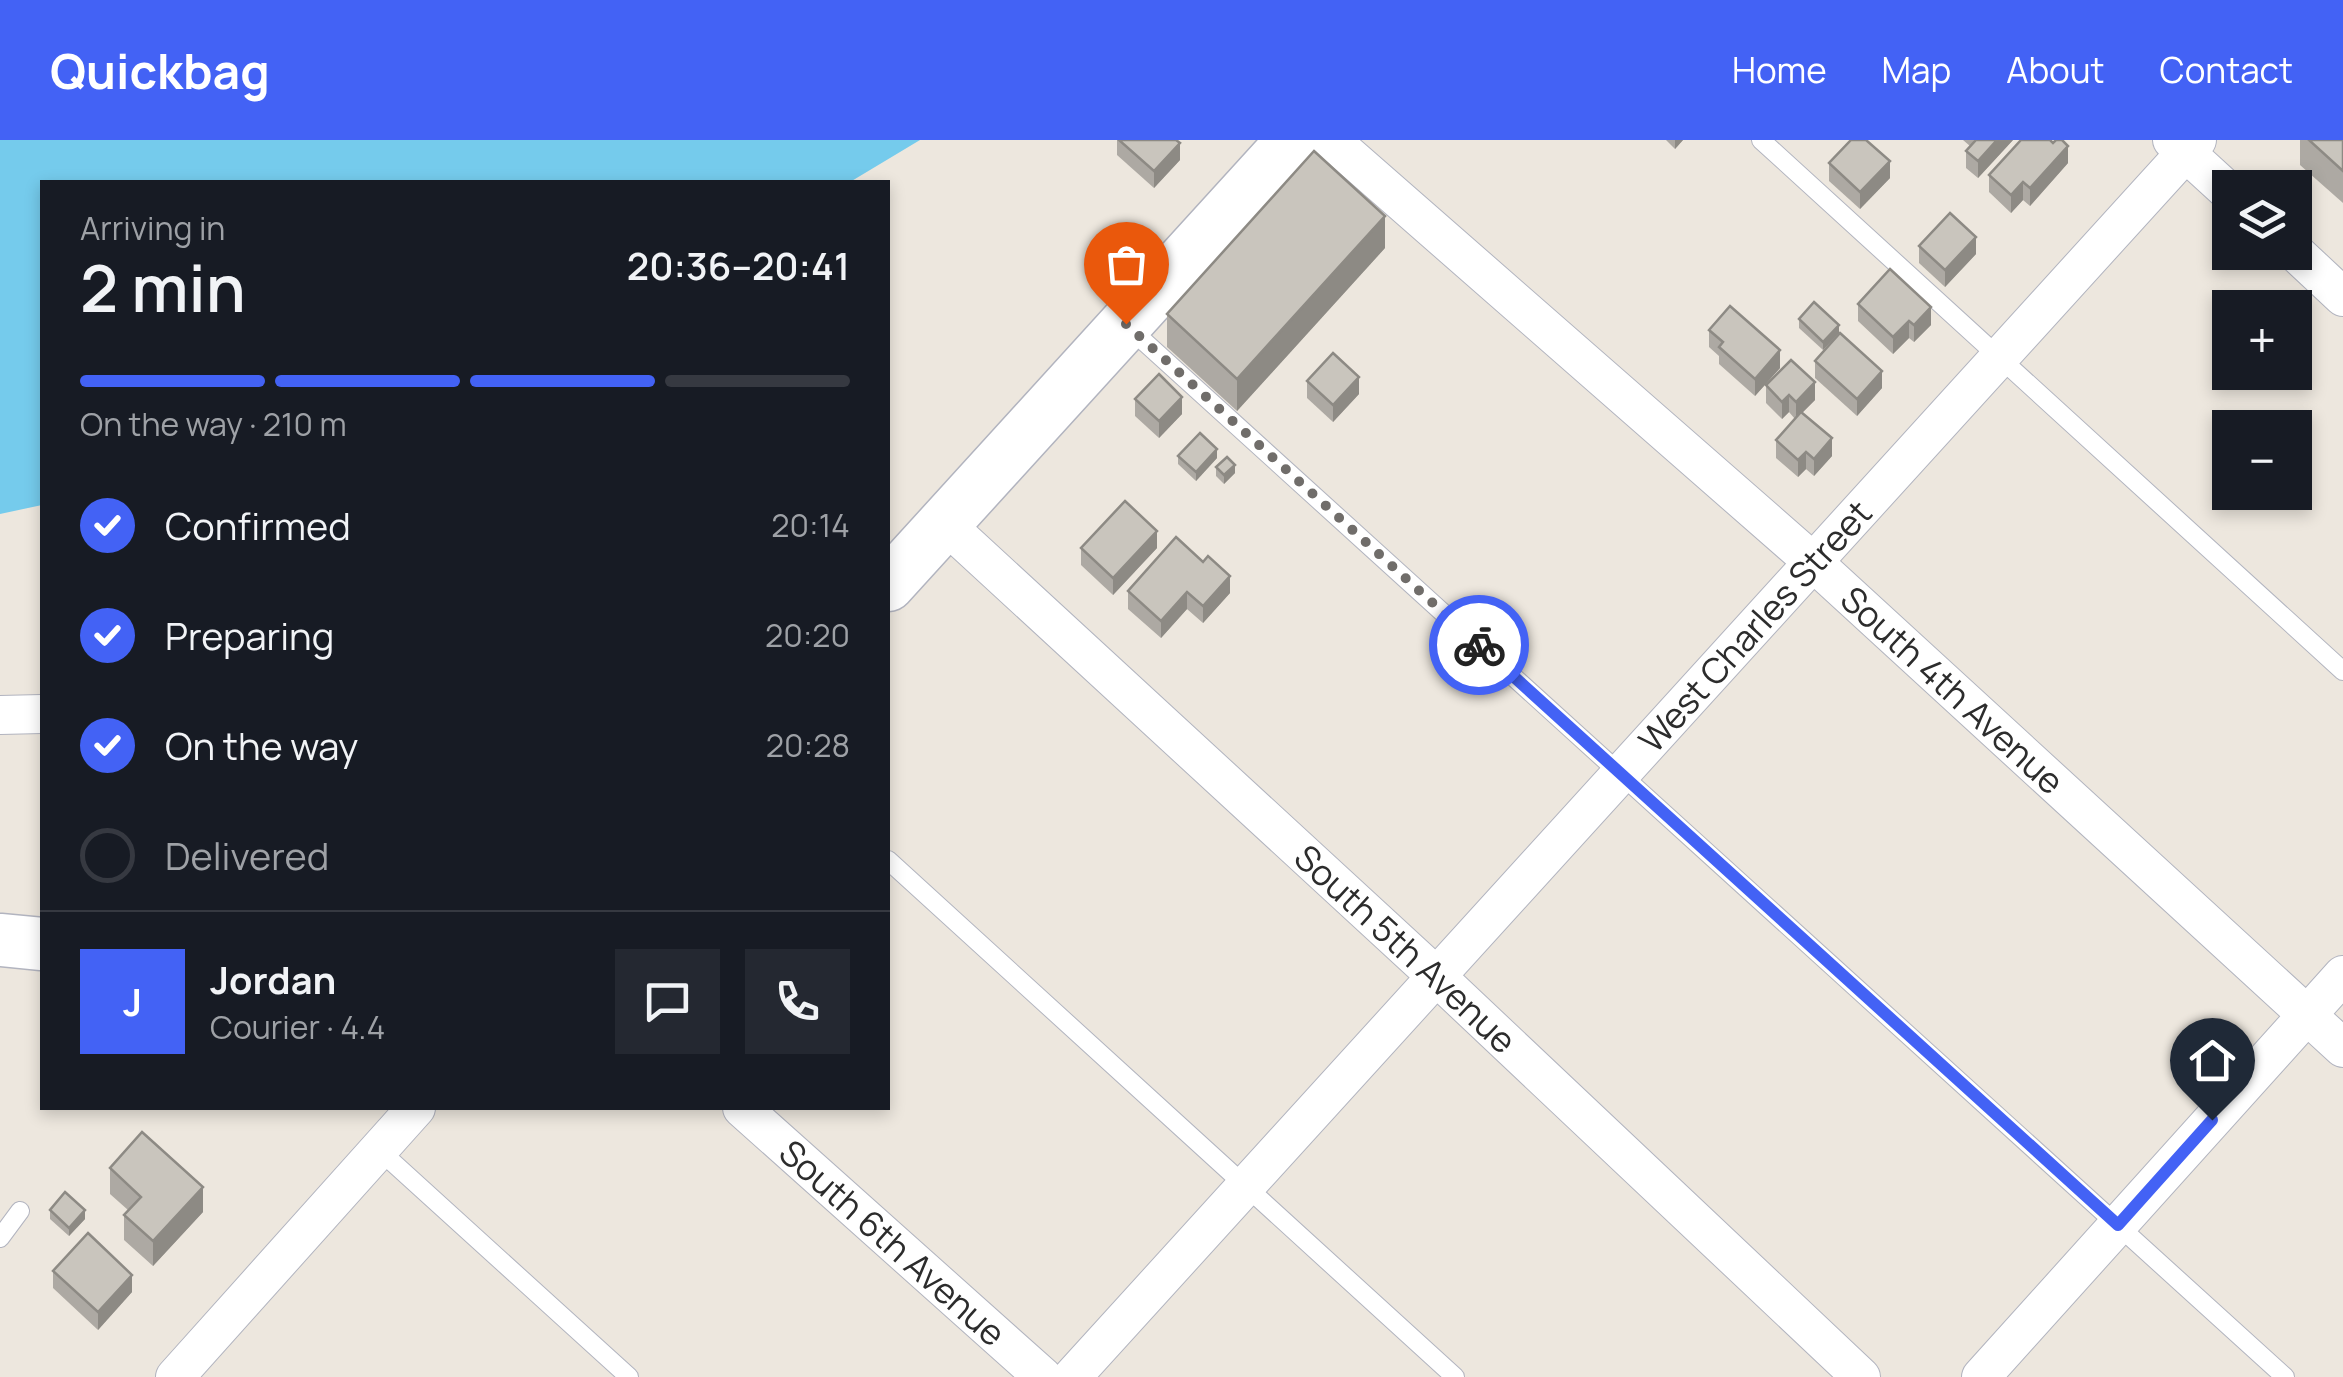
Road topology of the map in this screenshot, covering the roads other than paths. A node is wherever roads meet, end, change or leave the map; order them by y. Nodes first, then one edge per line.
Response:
1 (1293, 140) edge
2 (1332, 140) edge
3 (1760, 140) edge
4 (2185, 144) edge
5 (2212, 173) edge
6 (2312, 268) edge
7 (2343, 297) edge
8 (1126, 324) junction
9 (1999, 357) junction
10 (944, 523) junction
11 (1812, 562) junction
12 (890, 584) edge
13 (2343, 671) edge
14 (40, 714) edge
15 (0, 716) edge
16 (1620, 774) junction
17 (890, 862) edge
18 (0, 940) edge
19 (40, 944) edge
20 (2343, 975) edge
21 (1436, 976) junction
22 (2307, 1015) junction
23 (2343, 1048) edge
24 (414, 1110) edge
25 (744, 1110) edge
26 (378, 1149) junction
27 (1245, 1186) junction
28 (20, 1211) dead end
29 (2118, 1225) junction
30 (0, 1238) edge
31 (194, 1370) edge
32 (629, 1377) edge
33 (1042, 1377) edge
34 (1072, 1377) edge
35 (1454, 1377) edge
36 (1861, 1377) edge
37 (1980, 1377) edge
38 (2286, 1377) edge

1 - 8 main road
2 - 11 street, South 4th Avenue
3 - 9 lane
4 - 5 street
4 - 9 street, West Charles Street
6 - 7 street
8 - 10 main road
8 - 16 lane
9 - 11 street, West Charles Street
9 - 13 lane
10 - 12 main road
10 - 21 street, South 5th Avenue
11 - 16 street, West Charles Street
11 - 22 street, South 4th Avenue
14 - 15 street
16 - 21 street, West Charles Street
16 - 29 lane
17 - 27 lane
18 - 19 main road
20 - 22 street
21 - 27 street, West Charles Street
21 - 36 street, South 5th Avenue
22 - 23 street, South 4th Avenue
22 - 29 street
24 - 26 street
25 - 33 street, South 6th Avenue
26 - 31 street
26 - 32 lane
27 - 34 street, West Charles Street
27 - 35 lane
28 - 30 lane
29 - 37 street
29 - 38 lane

